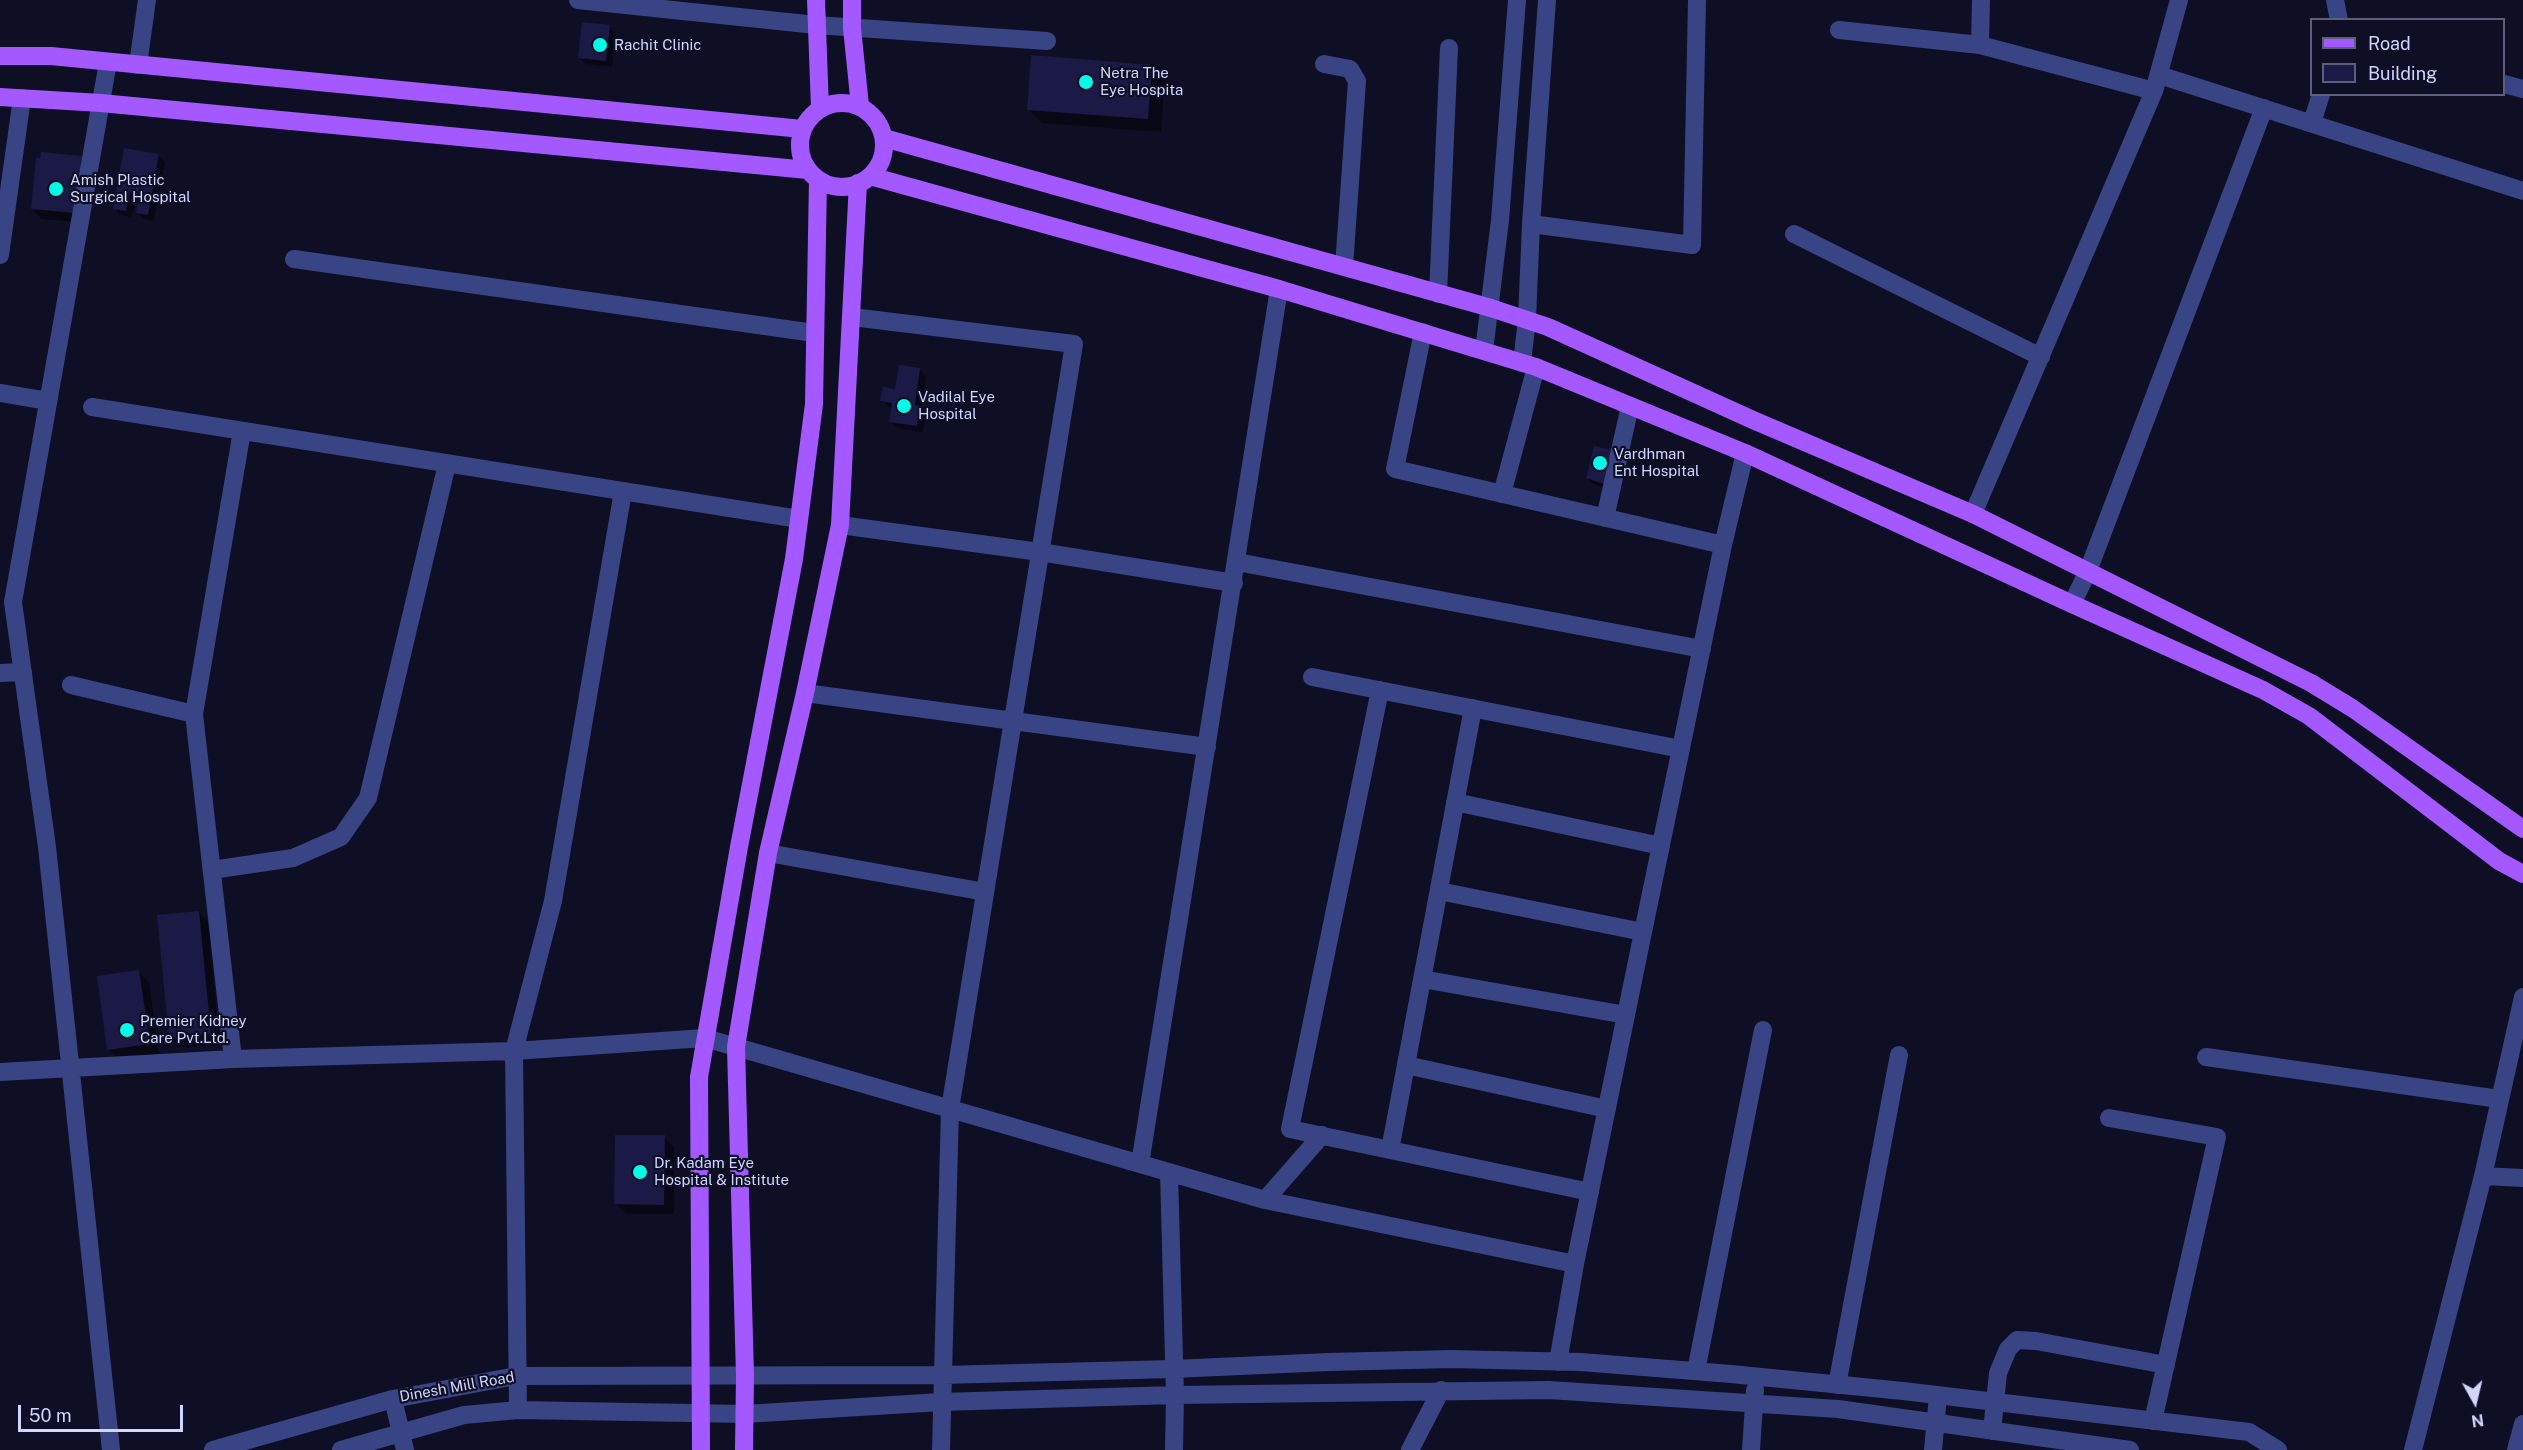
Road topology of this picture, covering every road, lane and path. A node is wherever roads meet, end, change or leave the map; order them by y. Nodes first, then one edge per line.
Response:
1 (147, 0) edge
2 (578, 0) edge
3 (816, 0) edge
4 (852, 0) edge
5 (1516, 0) edge
6 (1547, 0) edge
7 (1697, 0) edge
8 (1981, 0) edge
9 (2179, 0) edge
10 (2336, 0) edge
11 (630, 3) edge
12 (733, 8) edge
13 (2339, 18) edge
14 (816, 26) junction
15 (852, 28) junction
16 (1839, 30) dead end
17 (1047, 41) dead end
18 (1980, 45) junction
19 (1449, 48) dead end
20 (0, 56) edge
21 (108, 62) junction
22 (1324, 64) dead end
23 (138, 65) junction
24 (2156, 83) junction
25 (2505, 84) edge
26 (2523, 89) edge
27 (2320, 96) edge
28 (0, 97) edge
29 (22, 98) junction
30 (101, 103) junction
31 (860, 106) junction
32 (2264, 108) junction
33 (820, 109) junction
34 (2312, 123) junction
35 (802, 129) junction
36 (884, 138) junction
37 (813, 174) junction
38 (864, 180) junction
39 (2523, 191) edge
40 (1531, 224) junction
41 (1794, 234) dead end
42 (0, 255) edge
43 (294, 259) dead end
44 (1344, 267) junction
45 (1279, 289) junction
46 (1438, 294) junction
47 (1491, 308) junction
48 (852, 317) junction
49 (1527, 320) junction
50 (1423, 332) junction
51 (814, 333) junction
52 (1484, 351) junction
53 (2041, 357) junction
54 (1529, 365) junction
55 (0, 393) edge
56 (48, 401) junction
57 (1630, 406) junction
58 (92, 408) dead end
59 (242, 431) junction
60 (1745, 453) junction
61 (447, 464) junction
62 (623, 491) junction
63 (1502, 494) junction
64 (1973, 514) junction
65 (1605, 518) junction
66 (799, 519) junction
67 (840, 525) junction
68 (1723, 545) junction
69 (1040, 552) junction
70 (1237, 562) junction
71 (2088, 571) junction
72 (1234, 584) junction
73 (2072, 604) junction
74 (1702, 649) junction
75 (22, 672) junction
76 (0, 673) edge
77 (1312, 677) dead end
78 (71, 685) dead end
79 (1380, 690) junction
80 (805, 693) junction
81 (1473, 708) junction
82 (194, 714) junction
83 (1013, 719) junction
84 (1207, 747) junction
85 (1681, 749) junction
86 (1455, 802) junction
87 (2523, 829) edge
88 (1661, 846) junction
89 (768, 853) junction
90 (212, 870) junction
91 (2523, 874) edge
92 (1439, 891) junction
93 (985, 892) junction
94 (1643, 932) junction
95 (1422, 979) junction
96 (2523, 997) edge
97 (1626, 1016) junction
98 (1763, 1030) dead end
99 (705, 1038) junction
100 (736, 1047) junction
101 (514, 1051) junction
102 (1899, 1055) dead end
103 (2206, 1057) dead end
104 (233, 1059) junction
105 (1406, 1065) junction
106 (70, 1066) junction
107 (0, 1072) edge
108 (2499, 1099) junction
109 (950, 1109) junction
110 (1607, 1109) junction
111 (2109, 1118) dead end
112 (1322, 1135) junction
113 (1390, 1150) junction
114 (1140, 1164) junction
115 (1169, 1172) junction
116 (2482, 1176) junction
117 (2523, 1178) edge
118 (1590, 1192) junction
119 (1265, 1200) junction
120 (1575, 1264) junction
121 (1558, 1362) junction
122 (2166, 1365) junction
123 (1173, 1369) junction
124 (1696, 1371) junction
125 (942, 1375) junction
126 (516, 1376) junction
127 (701, 1376) junction
128 (745, 1376) junction
129 (1756, 1376) junction
130 (1837, 1385) junction
131 (1441, 1390) junction
132 (1175, 1395) junction
133 (1938, 1396) junction
134 (393, 1398) junction
135 (1754, 1401) junction
136 (941, 1402) junction
137 (1994, 1402) junction
138 (518, 1410) junction
139 (701, 1412) junction
140 (745, 1414) junction
141 (1936, 1421) junction
142 (2153, 1421) junction
143 (2523, 1424) edge
144 (1992, 1431) junction
145 (403, 1441) edge
146 (111, 1450) edge
147 (213, 1450) edge
148 (341, 1450) edge
149 (701, 1450) edge
150 (744, 1450) edge
151 (941, 1450) edge
152 (1174, 1450) edge
153 (1410, 1450) edge
154 (1751, 1450) edge
155 (1933, 1450) edge
156 (2130, 1450) edge
157 (2278, 1450) edge
158 (2413, 1450) edge
159 (2516, 1450) edge

1 - 23 street
2 - 11 street
3 - 14 main road
4 - 15 main road
5 - 47 street
6 - 40 street
7 - 40 street
8 - 18 street
9 - 24 street
10 - 13 street
11 - 12 street
12 - 14 street
14 - 15 street
14 - 33 main road
15 - 17 street
15 - 31 main road
16 - 18 street
18 - 24 street
19 - 46 street
20 - 21 main road
21 - 23 main road
21 - 30 street
22 - 44 street
23 - 35 main road
24 - 32 street
24 - 53 street
25 - 26 street
27 - 34 street
28 - 29 main road
29 - 30 main road
29 - 42 street
30 - 37 main road
30 - 56 street
31 - 33 main road
31 - 36 main road
32 - 34 street
32 - 71 street
33 - 35 main road
34 - 39 street
35 - 37 main road
36 - 38 main road
36 - 44 main road
37 - 38 main road
37 - 51 main road
38 - 45 main road
38 - 48 main road
40 - 49 street
41 - 53 street
43 - 51 street
44 - 46 main road
45 - 50 main road
45 - 70 street
46 - 47 main road
47 - 49 main road
47 - 52 street
48 - 67 main road
48 - 69 street
49 - 54 street
49 - 64 main road
50 - 52 main road
50 - 63 street
51 - 66 main road
52 - 54 main road
53 - 64 street
54 - 57 main road
54 - 63 street
55 - 56 street
56 - 75 street
57 - 60 main road
57 - 65 street
58 - 59 street
59 - 61 street
59 - 82 street
60 - 68 street
60 - 73 main road
61 - 62 street
61 - 90 street
62 - 66 street
62 - 101 street
63 - 65 street
64 - 71 main road
65 - 68 street
66 - 99 main road
67 - 69 street
67 - 80 main road
68 - 74 street
69 - 72 street
69 - 83 street
70 - 72 street
70 - 74 street
71 - 73 street
71 - 87 main road
72 - 84 street
73 - 91 main road
74 - 85 street
75 - 76 street
75 - 106 street
77 - 79 street
78 - 82 street
79 - 81 street
79 - 112 street
80 - 83 street
80 - 89 main road
81 - 85 street
81 - 86 street
82 - 90 street
83 - 84 street
83 - 93 street
84 - 114 street
85 - 88 street
86 - 88 street
86 - 92 street
88 - 94 street
89 - 93 street
89 - 100 main road
90 - 104 street
92 - 94 street
92 - 95 street
93 - 109 street
94 - 97 street
95 - 97 street
95 - 105 street
96 - 108 street
97 - 110 street
98 - 124 street
99 - 100 street
99 - 101 street
99 - 127 main road
100 - 109 street
100 - 128 main road
101 - 104 street
101 - 126 street
102 - 130 street
103 - 108 street
104 - 106 street
105 - 110 street
105 - 113 street
106 - 107 street
106 - 146 street
108 - 116 street
109 - 114 street
109 - 125 street
110 - 118 street
111 - 122 street
112 - 113 street
112 - 119 street
113 - 118 street
114 - 115 street
115 - 119 street
115 - 123 street
116 - 117 street
116 - 158 street
118 - 120 street
119 - 120 street
120 - 121 street
121 - 123 street, Dinesh Mill Road
121 - 124 street, Dinesh Mill Road
122 - 137 street
122 - 142 street
123 - 125 street, Dinesh Mill Road
123 - 132 street
124 - 129 street, Dinesh Mill Road
125 - 128 street, Dinesh Mill Road
125 - 136 street
126 - 127 street, Dinesh Mill Road
126 - 134 street, Dinesh Mill Road
126 - 138 street
127 - 128 street, Dinesh Mill Road
127 - 139 main road
128 - 140 main road
129 - 130 street, Dinesh Mill Road
129 - 135 street
130 - 133 street, Dinesh Mill Road
131 - 132 street, Dinesh Mill Road
131 - 135 street, Dinesh Mill Road
131 - 153 street
132 - 136 street, Dinesh Mill Road
132 - 152 street
133 - 137 street, Dinesh Mill Road
133 - 141 street
134 - 145 street
134 - 147 street, Dinesh Mill Road
135 - 141 street, Dinesh Mill Road
135 - 154 street
136 - 140 street, Dinesh Mill Road
136 - 151 street
137 - 142 street, Dinesh Mill Road
137 - 144 street
138 - 139 street, Dinesh Mill Road
138 - 145 street, Dinesh Mill Road
139 - 140 street, Dinesh Mill Road
139 - 149 main road
140 - 150 main road
141 - 144 street, Dinesh Mill Road
141 - 155 street
142 - 157 street, Dinesh Mill Road
143 - 159 street
144 - 156 street, Dinesh Mill Road
145 - 148 street, Dinesh Mill Road

